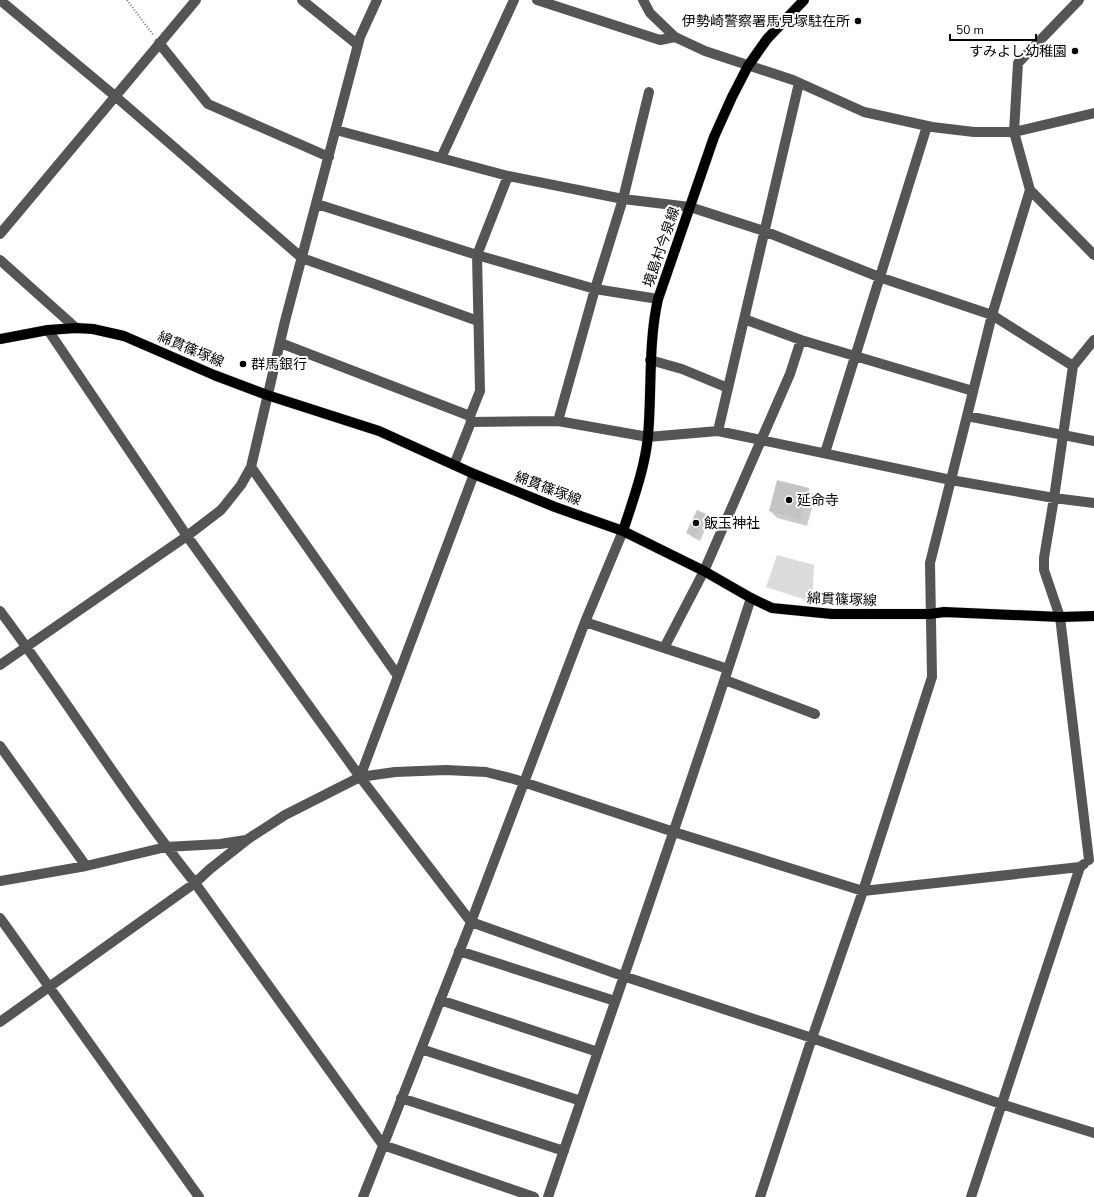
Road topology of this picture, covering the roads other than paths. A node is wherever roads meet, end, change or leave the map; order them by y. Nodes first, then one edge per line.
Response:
1 (0, 0) edge
2 (196, 0) edge
3 (302, 0) edge
4 (377, 0) edge
5 (514, 0) edge
6 (537, 0) edge
7 (643, 0) edge
8 (804, 0) edge
9 (1079, 0) edge
10 (675, 37) junction
11 (359, 41) junction
12 (159, 43) junction
13 (748, 66) junction
14 (799, 83) junction
15 (648, 92) dead end
16 (115, 96) junction
17 (1094, 113) edge
18 (927, 126) junction
19 (336, 130) junction
20 (1014, 132) junction
21 (329, 157) junction
22 (440, 158) junction
23 (508, 176) junction
24 (1030, 190) junction
25 (623, 199) junction
26 (316, 204) junction
27 (690, 207) junction
28 (764, 231) junction
29 (0, 234) edge
30 (477, 255) junction
31 (1094, 255) edge
32 (302, 258) junction
33 (0, 260) edge
34 (879, 277) junction
35 (595, 288) junction
36 (658, 299) junction
37 (992, 315) junction
38 (744, 319) junction
39 (478, 321) junction
40 (76, 328) junction
41 (48, 330) junction
42 (0, 339) edge
43 (801, 340) junction
44 (1094, 340) edge
45 (283, 344) dead end
46 (855, 356) junction
47 (650, 360) junction
48 (1073, 366) junction
49 (728, 388) junction
50 (973, 390) junction
51 (267, 395) junction
52 (967, 416) junction
53 (470, 419) junction
54 (558, 421) junction
55 (718, 430) junction
56 (1063, 434) junction
57 (648, 437) junction
58 (762, 440) junction
59 (1094, 440) edge
60 (825, 453) junction
61 (454, 465) junction
62 (251, 466) junction
63 (474, 474) junction
64 (951, 480) junction
65 (1054, 498) junction
66 (1094, 503) edge
67 (623, 531) junction
68 (187, 536) junction
69 (704, 571) junction
70 (751, 598) junction
71 (0, 611) edge
72 (930, 614) junction
73 (1094, 616) edge
74 (1060, 617) junction
75 (584, 622) junction
76 (26, 646) junction
77 (664, 648) junction
78 (0, 665) edge
79 (728, 669) junction
80 (398, 676) junction
81 (725, 680) junction
82 (814, 714) dead end
83 (0, 746) edge
84 (360, 777) junction
85 (524, 783) junction
86 (674, 832) junction
87 (248, 839) junction
88 (166, 847) junction
89 (1091, 859) edge
90 (86, 866) junction
91 (1080, 867) junction
92 (0, 881) edge
93 (195, 883) junction
94 (863, 891) junction
95 (0, 918) edge
96 (471, 922) junction
97 (459, 951) junction
98 (623, 976) junction
99 (50, 987) junction
100 (440, 1000) junction
101 (615, 1001) junction
102 (0, 1022) edge
103 (812, 1038) junction
104 (420, 1049) junction
105 (598, 1052) junction
106 (402, 1098) junction
107 (581, 1101) junction
108 (1001, 1104) junction
109 (1094, 1134) edge
110 (383, 1145) junction
111 (564, 1151) junction
112 (199, 1197) edge
113 (363, 1197) edge
114 (534, 1197) edge
115 (548, 1197) edge
116 (760, 1197) edge
117 (971, 1197) edge

1 - 16 street
2 - 12 street
3 - 11 street
4 - 11 street
5 - 22 street
6 - 10 street
7 - 10 street
8 - 13 main road, 境島村今泉線
9 - 20 street
10 - 13 street
11 - 19 street
12 - 16 street
12 - 21 street
13 - 14 street
13 - 27 main road, 境島村今泉線
14 - 18 street
14 - 28 street
15 - 25 street
16 - 29 street
16 - 32 street
17 - 20 street
18 - 20 street
18 - 34 street
19 - 21 street
19 - 22 street
20 - 24 street
21 - 26 street
22 - 23 street
23 - 25 street
23 - 30 street
24 - 31 street
24 - 37 street
25 - 27 street
25 - 35 street
26 - 30 street
26 - 32 street
27 - 28 street
27 - 36 main road, 境島村今泉線
28 - 34 street
28 - 38 street
30 - 35 street
30 - 39 street
32 - 39 street
32 - 51 street
33 - 40 street
34 - 37 street
34 - 46 street
35 - 36 street
35 - 54 street
36 - 47 main road, 境島村今泉線
37 - 48 street
37 - 50 street
38 - 43 street
38 - 49 street
39 - 53 street
40 - 41 main road, 綿貫篠塚線
40 - 51 main road, 綿貫篠塚線
41 - 42 main road, 綿貫篠塚線
41 - 68 street
43 - 46 street
43 - 58 street
44 - 48 street
45 - 53 street
46 - 50 street
46 - 60 street
47 - 49 street
47 - 57 main road, 境島村今泉線
48 - 56 street
49 - 55 street
50 - 52 street
51 - 61 main road, 綿貫篠塚線
51 - 62 street
52 - 56 street
52 - 64 street
53 - 54 street
53 - 61 street
54 - 57 street
55 - 57 street
55 - 58 street
56 - 59 street
56 - 65 street
57 - 67 main road, 境島村今泉線
58 - 60 street
58 - 69 street
60 - 64 street
61 - 63 main road, 綿貫篠塚線
62 - 68 street
62 - 80 street
63 - 67 main road, 綿貫篠塚線
63 - 80 street
64 - 65 street
64 - 72 street
65 - 66 street
65 - 74 street
67 - 69 main road, 綿貫篠塚線
67 - 75 street
68 - 76 street
68 - 84 street
69 - 70 main road, 綿貫篠塚線
69 - 77 street
70 - 72 main road, 綿貫篠塚線
70 - 79 street
71 - 76 street
72 - 74 main road, 綿貫篠塚線
72 - 94 street
73 - 74 main road, 綿貫篠塚線
74 - 89 street
75 - 77 street
75 - 85 street
76 - 78 street
76 - 88 street
77 - 79 street
79 - 81 street
80 - 84 street
81 - 82 street
81 - 86 street
83 - 90 street
84 - 85 street
84 - 87 street
84 - 96 street
85 - 86 street
85 - 96 street
86 - 94 street
86 - 98 street
87 - 88 street
87 - 93 street
88 - 90 street
88 - 93 street
89 - 91 street
90 - 92 street
91 - 94 street
91 - 108 street
93 - 99 street
93 - 110 street
94 - 103 street
95 - 99 street
96 - 97 street
96 - 98 street
97 - 100 street
97 - 101 street
98 - 101 street
98 - 103 street
99 - 102 street
99 - 112 street
100 - 104 street
100 - 105 street
101 - 105 street
103 - 108 street
103 - 116 street
104 - 106 street
104 - 107 street
105 - 107 street
106 - 110 street
106 - 111 street
107 - 111 street
108 - 109 street
108 - 117 street
110 - 113 street
110 - 114 street
111 - 115 street

